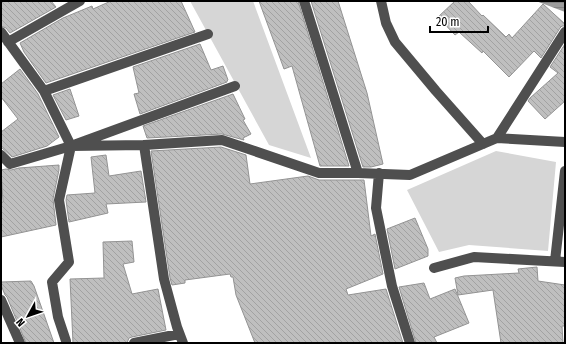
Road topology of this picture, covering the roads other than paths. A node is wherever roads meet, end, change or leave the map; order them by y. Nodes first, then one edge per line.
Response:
1 (80, 1) edge
2 (304, 1) edge
3 (381, 1) edge
4 (1, 32) edge
5 (565, 32) edge
6 (208, 34) dead end
7 (8, 42) junction
8 (235, 86) dead end
9 (44, 92) junction
10 (497, 138) junction
11 (565, 142) edge
12 (483, 144) junction
13 (144, 145) junction
14 (71, 146) junction
15 (1, 155) edge
16 (565, 171) edge
17 (358, 173) junction
18 (379, 173) junction
19 (560, 261) edge
20 (434, 268) dead end
21 (1, 300) edge
22 (181, 338) edge
23 (20, 343) edge
24 (66, 343) edge
25 (134, 343) edge
26 (410, 343) edge

1 - 7 street
2 - 17 street
3 - 12 street
4 - 7 street
5 - 10 street
6 - 9 street
7 - 9 street
8 - 14 street
9 - 14 street
10 - 11 street
10 - 12 street
12 - 18 street
13 - 14 street
13 - 17 street
13 - 22 street
14 - 15 street
14 - 24 street
16 - 19 street
17 - 18 street
18 - 26 street
19 - 20 street
21 - 23 street
22 - 25 street

